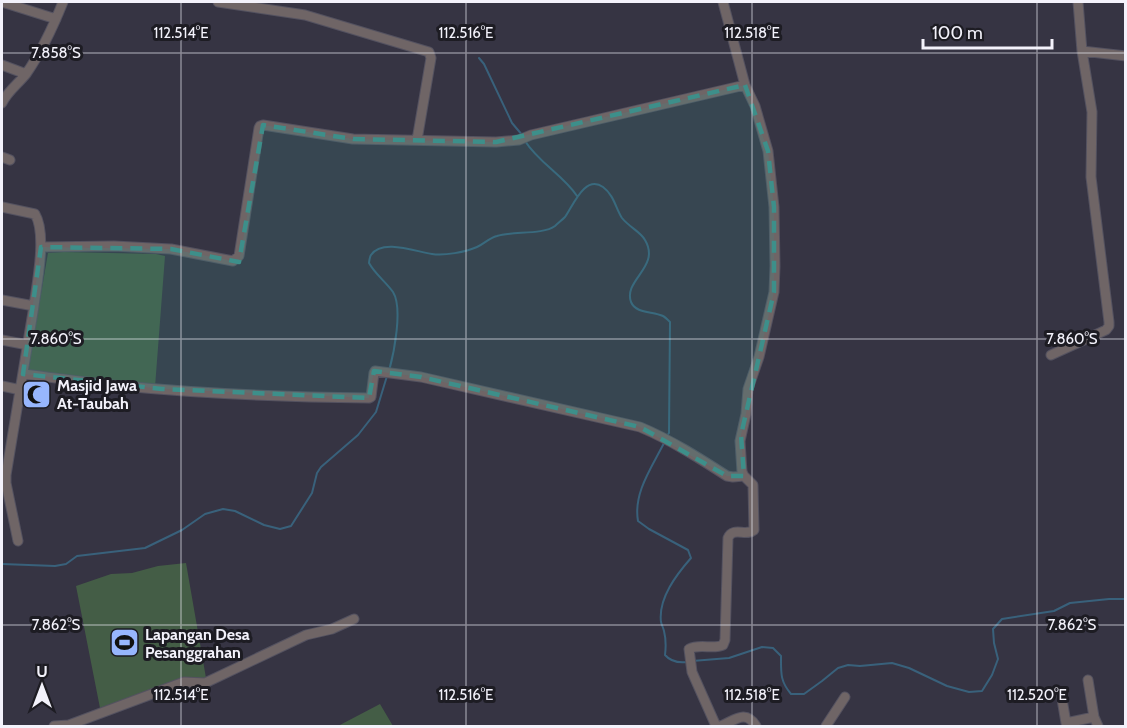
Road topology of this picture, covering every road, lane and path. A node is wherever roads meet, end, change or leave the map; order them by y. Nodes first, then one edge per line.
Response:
1 (2, 2) edge
2 (63, 2) edge
3 (218, 2) edge
4 (723, 2) edge
5 (1078, 2) edge
6 (56, 19) junction
7 (1082, 51) junction
8 (1125, 56) edge
9 (2, 65) edge
10 (26, 74) junction
11 (746, 85) junction
12 (2, 103) edge
13 (417, 140) junction
14 (2, 207) edge
15 (41, 247) junction
16 (2, 300) edge
17 (34, 306) junction
18 (2, 340) edge
19 (28, 345) junction
20 (1051, 355) dead end
21 (23, 374) junction
22 (2, 386) edge
23 (21, 390) junction
24 (744, 476) junction
25 (4, 479) edge
26 (18, 541) dead end
27 (354, 619) dead end
28 (1088, 680) dead end
29 (1061, 693) dead end
30 (845, 697) dead end
31 (1094, 717) junction
32 (54, 726) edge
33 (716, 726) edge
34 (721, 726) edge
35 (756, 726) edge
36 (826, 726) edge
37 (1098, 726) edge

1 - 6 street
2 - 6 street
3 - 13 street
4 - 11 street
5 - 7 street
6 - 10 street
7 - 8 street
7 - 20 street
9 - 10 street
10 - 12 street
11 - 13 street
11 - 24 street
13 - 15 street
14 - 15 street
15 - 17 street
16 - 17 street
17 - 19 street
18 - 19 street
19 - 21 street
21 - 23 street
21 - 24 street
22 - 23 street
23 - 25 street
24 - 33 street
25 - 26 street
27 - 32 street
28 - 31 street
29 - 31 street
30 - 36 street
31 - 37 street
34 - 35 street

